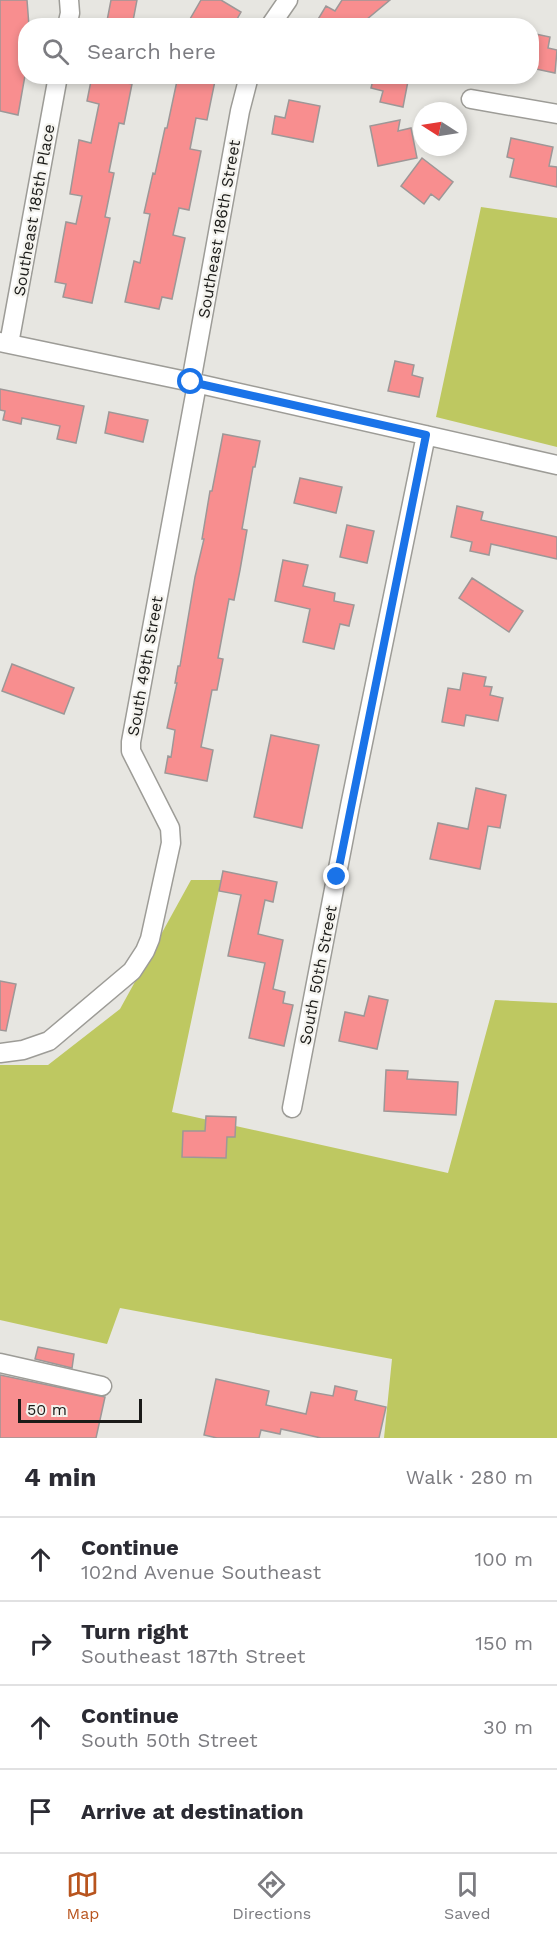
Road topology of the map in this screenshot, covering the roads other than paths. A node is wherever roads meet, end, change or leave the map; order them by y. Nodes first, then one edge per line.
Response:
1 (69, 0) edge
2 (288, 0) edge
3 (69, 18) edge
4 (276, 18) edge
5 (56, 84) edge
6 (247, 84) edge
7 (471, 99) dead end
8 (557, 114) edge
9 (4, 343) edge
10 (194, 383) junction
11 (426, 435) junction
12 (557, 465) edge
13 (0, 1053) edge
14 (292, 1108) dead end
15 (0, 1363) edge
16 (102, 1386) dead end

1 - 3 street
2 - 4 street
5 - 9 street, Southeast 185th Place
6 - 10 street, Southeast 186th Street
7 - 8 street
9 - 10 street
10 - 11 street
10 - 13 street, South 49th Street
11 - 12 street
11 - 14 street, South 50th Street
15 - 16 street

